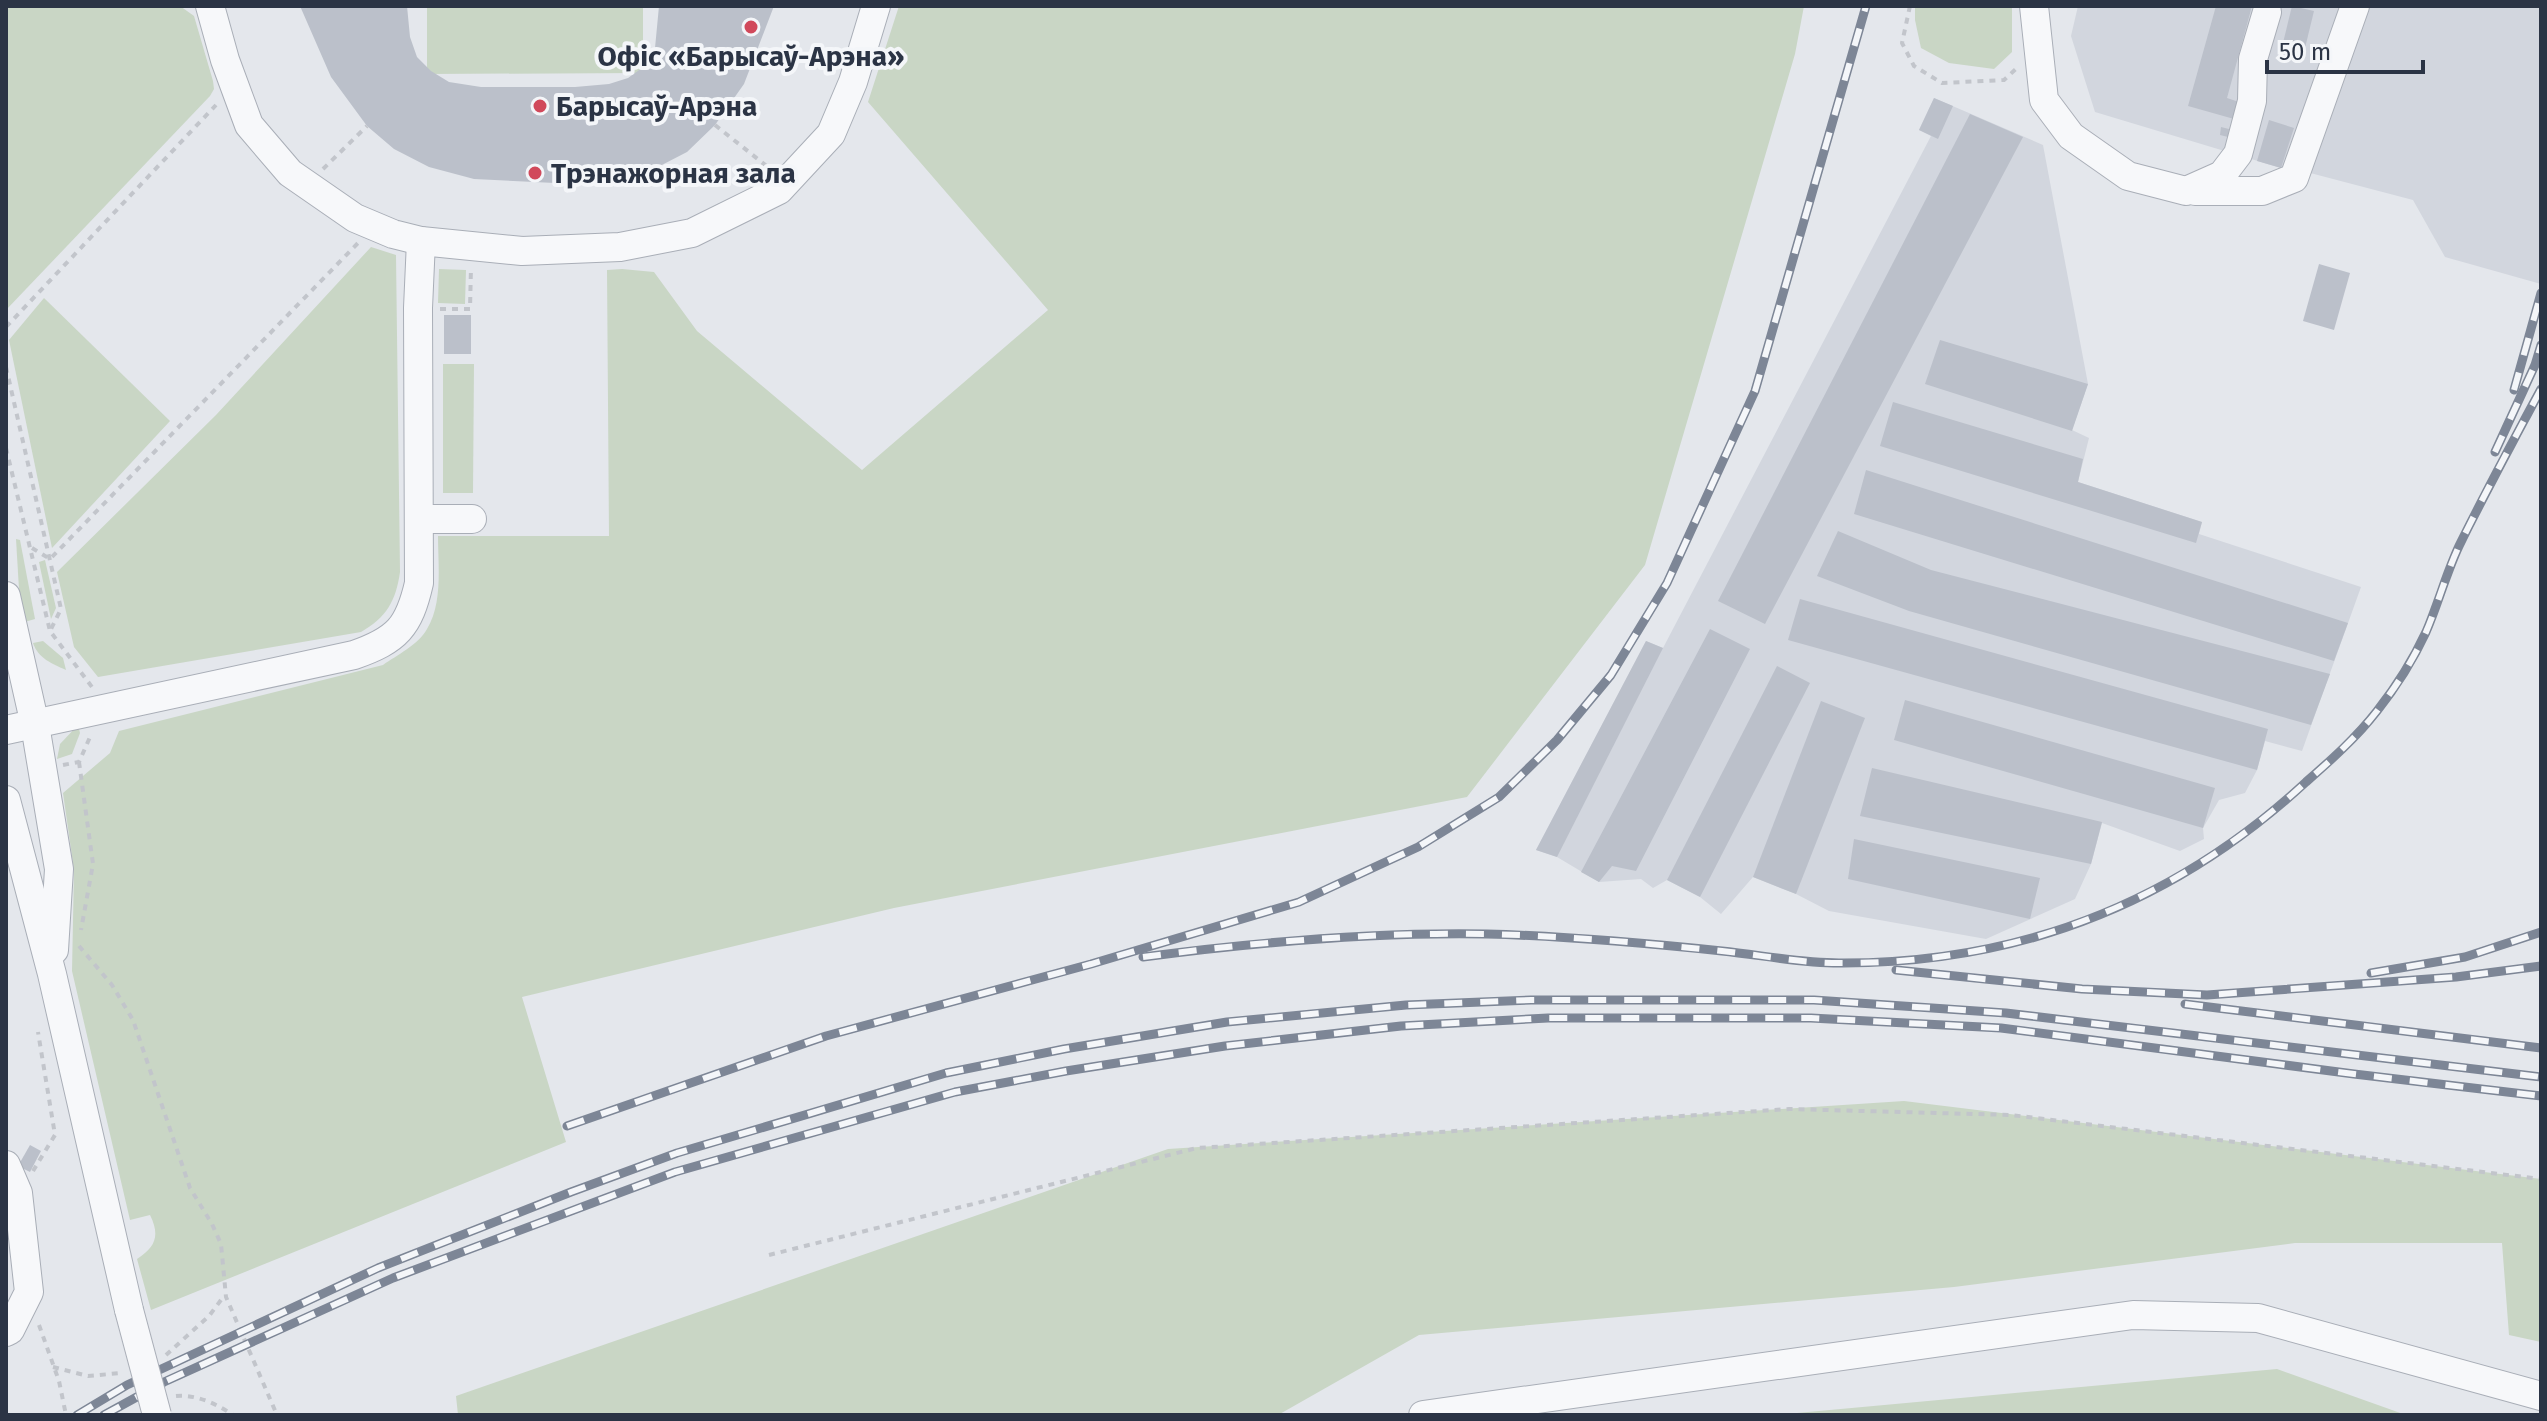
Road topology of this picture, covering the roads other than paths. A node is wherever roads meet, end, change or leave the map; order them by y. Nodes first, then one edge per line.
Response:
1 (210, 6) edge
2 (876, 6) edge
3 (2034, 6) edge
4 (2355, 6) edge
5 (2267, 12) dead end
6 (2186, 191) junction
7 (421, 241) junction
8 (420, 519) junction
9 (472, 519) dead end
10 (6, 596) edge
11 (35, 725) junction
12 (6, 730) edge
13 (6, 800) edge
14 (52, 974) junction
15 (6, 1165) edge
16 (8, 1331) edge
17 (2541, 1396) edge
18 (157, 1415) edge
19 (1423, 1415) edge

1 - 7 street
2 - 7 street
3 - 6 street
4 - 6 street
5 - 6 street
7 - 8 street
8 - 9 street
8 - 11 street
10 - 11 street
11 - 12 street
11 - 14 street
13 - 14 street
14 - 18 street, bridge
15 - 16 street
17 - 19 street

